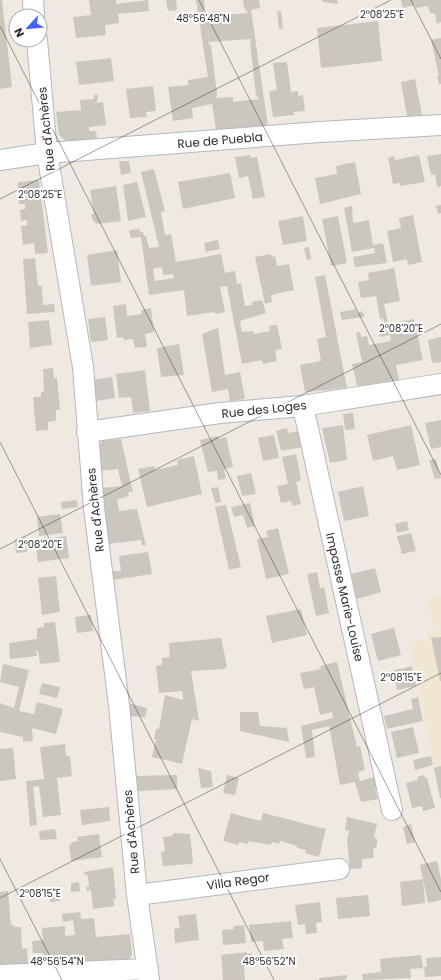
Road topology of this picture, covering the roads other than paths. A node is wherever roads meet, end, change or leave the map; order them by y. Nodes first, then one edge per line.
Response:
1 (38, 48) edge
2 (441, 126) edge
3 (47, 153) junction
4 (0, 160) edge
5 (441, 384) edge
6 (302, 406) junction
7 (87, 432) junction
8 (392, 810) dead end
9 (339, 869) dead end
10 (137, 895) junction
11 (0, 975) edge
12 (149, 975) edge

1 - 3 street, Rue d'Achères
2 - 3 street, Rue de Puebla
3 - 4 street, Rue de Puebla
3 - 7 street, Rue d'Achères
5 - 6 street, Rue des Loges
6 - 7 street, Rue des Loges
6 - 8 street, Impasse Marie-Louise
7 - 10 street, Rue d'Achères
9 - 10 street, Villa Regor
10 - 12 street, Rue d'Achères
11 - 12 street

